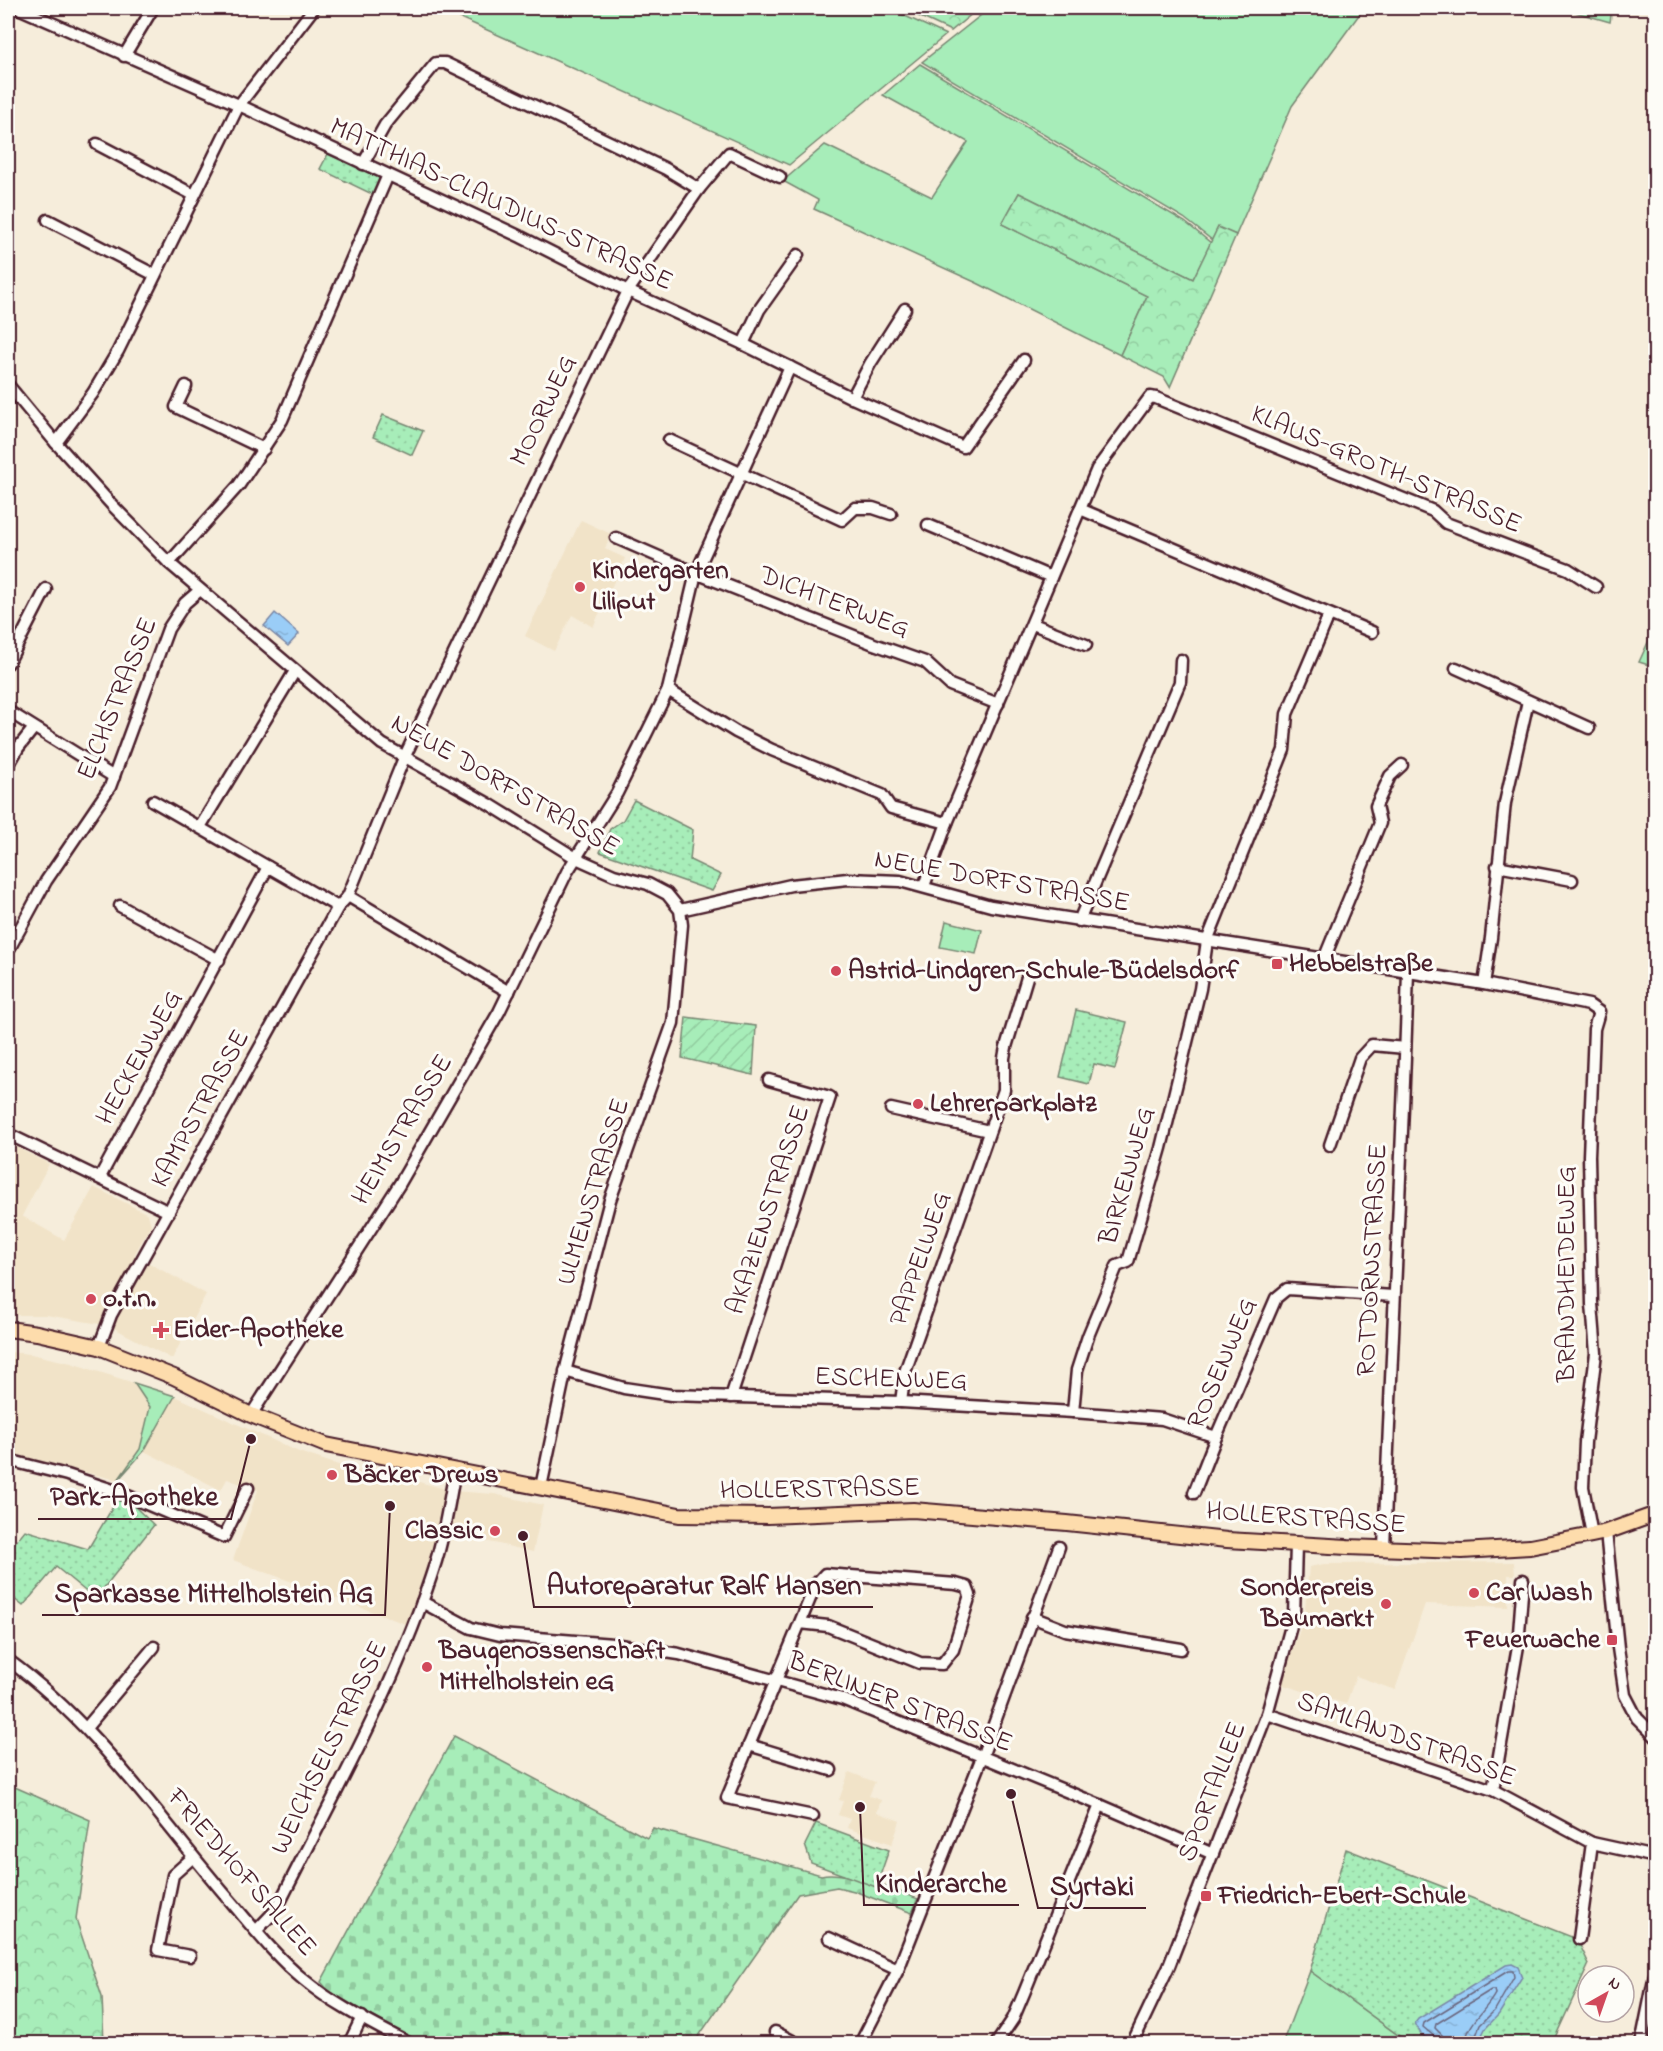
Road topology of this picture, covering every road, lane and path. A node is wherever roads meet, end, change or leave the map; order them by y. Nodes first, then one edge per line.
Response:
1 (18, 8) edge
2 (153, 8) edge
3 (314, 8) edge
4 (124, 56) junction
5 (239, 105) junction
6 (97, 144) dead end
7 (363, 164) junction
8 (388, 175) junction
9 (780, 177) dead end
10 (699, 189) junction
11 (194, 195) junction
12 (48, 220) dead end
13 (798, 255) dead end
14 (155, 275) junction
15 (628, 291) junction
16 (905, 309) dead end
17 (743, 344) junction
18 (1024, 360) dead end
19 (790, 367) junction
20 (8, 385) edge
21 (186, 386) dead end
22 (852, 398) junction
23 (669, 440) dead end
24 (56, 443) junction
25 (264, 449) junction
26 (740, 473) junction
27 (1080, 509) junction
28 (891, 514) dead end
29 (928, 525) dead end
30 (616, 538) dead end
31 (169, 563) junction
32 (696, 573) junction
33 (1051, 577) junction
34 (1596, 587) dead end
35 (46, 589) dead end
36 (200, 590) junction
37 (1329, 615) junction
38 (1033, 624) junction
39 (1372, 632) dead end
40 (1086, 645) dead end
41 (1181, 660) dead end
42 (8, 663) edge
43 (1456, 668) dead end
44 (295, 670) junction
45 (668, 690) junction
46 (1528, 701) junction
47 (998, 704) junction
48 (8, 711) edge
49 (1589, 728) dead end
50 (33, 729) junction
51 (404, 758) junction
52 (1402, 765) dead end
53 (8, 766) edge
54 (114, 777) junction
55 (153, 801) dead end
56 (947, 823) junction
57 (200, 828) junction
58 (576, 858) junction
59 (1497, 866) junction
60 (268, 867) junction
61 (1572, 880) dead end
62 (924, 886) junction
63 (348, 896) junction
64 (120, 906) dead end
65 (338, 907) junction
66 (680, 910) junction
67 (1079, 921) junction
68 (1207, 941) junction
69 (8, 951) edge
70 (1324, 958) junction
71 (219, 960) junction
72 (1408, 972) junction
73 (1028, 974) dead end
74 (1484, 984) junction
75 (509, 992) junction
76 (1599, 1012) joint
77 (1406, 1048) junction
78 (769, 1080) dead end
79 (891, 1109) dead end
80 (989, 1131) junction
81 (8, 1134) edge
82 (1330, 1145) dead end
83 (100, 1177) junction
84 (169, 1212) junction
85 (1393, 1296) junction
86 (8, 1329) edge
87 (99, 1347) junction
88 (565, 1371) junction
89 (731, 1397) junction
90 (901, 1402) junction
91 (1073, 1412) junction
92 (251, 1415) junction
93 (1216, 1437) junction
94 (8, 1460) edge
95 (454, 1471) junction
96 (248, 1488) dead end
97 (541, 1488) junction
98 (1194, 1493) dead end
99 (1656, 1514) edge
100 (1606, 1533) junction
101 (1592, 1535) junction
102 (1296, 1545) junction
103 (1059, 1547) dead end
104 (1384, 1549) junction
105 (1523, 1580) dead end
106 (422, 1602) junction
107 (1032, 1617) junction
108 (800, 1623) junction
109 (154, 1647) dead end
110 (1181, 1649) dead end
111 (8, 1660) edge
112 (777, 1680) junction
113 (1267, 1714) junction
114 (86, 1728) junction
115 (1656, 1737) edge
116 (749, 1745) junction
117 (982, 1757) junction
118 (831, 1770) dead end
119 (1493, 1790) junction
120 (1101, 1805) junction
121 (813, 1816) dead end
122 (1592, 1843) junction
123 (1213, 1854) junction
124 (1656, 1857) edge
125 (192, 1858) junction
126 (256, 1931) junction
127 (829, 1938) dead end
128 (1579, 1939) dead end
129 (190, 1956) dead end
130 (898, 1970) junction
131 (1656, 1970) edge
132 (362, 2017) junction
133 (776, 2032) dead end
134 (1642, 2040) edge
135 (1656, 2040) edge
136 (349, 2043) edge
137 (410, 2043) edge
138 (798, 2043) edge
139 (860, 2043) edge
140 (996, 2043) edge
141 (1132, 2043) edge

1 - 4 street, MATTHIAS-CLAUDIUS-STRASSE
2 - 4 street
3 - 5 street
4 - 5 street, MATTHIAS-CLAUDIUS-STRASSE
5 - 7 street, MATTHIAS-CLAUDIUS-STRASSE
5 - 11 street
6 - 11 street
7 - 8 street, MATTHIAS-CLAUDIUS-STRASSE
7 - 10 street
8 - 15 street, MATTHIAS-CLAUDIUS-STRASSE
8 - 25 street
9 - 10 street, MOORWEG
10 - 15 street, MOORWEG
11 - 14 street
12 - 14 street
13 - 17 street
14 - 24 street
15 - 17 street, MATTHIAS-CLAUDIUS-STRASSE
15 - 51 street, MOORWEG
16 - 22 street
17 - 19 street, MATTHIAS-CLAUDIUS-STRASSE
18 - 22 street, MATTHIAS-CLAUDIUS-STRASSE
19 - 22 street, MATTHIAS-CLAUDIUS-STRASSE
19 - 26 street, HEIMSTRASSE
20 - 24 street, NEUE DORFSTRASSE
21 - 25 street
23 - 26 street
24 - 31 street, NEUE DORFSTRASSE
25 - 31 street
26 - 28 street
26 - 32 street, HEIMSTRASSE
27 - 33 street
27 - 34 street, KLAUS-GROTH-STRASSE
27 - 37 street
29 - 33 street
30 - 32 street, DICHTERWEG
31 - 36 street, NEUE DORFSTRASSE
32 - 45 street, HEIMSTRASSE
32 - 47 street, DICHTERWEG
33 - 38 street
35 - 42 street
36 - 44 street, NEUE DORFSTRASSE
36 - 54 street, ELCHSTRASSE
37 - 39 street
37 - 68 street
38 - 40 street
38 - 47 street
41 - 67 street
43 - 46 street
44 - 51 street, NEUE DORFSTRASSE
44 - 57 street
45 - 56 street
45 - 58 street, HEIMSTRASSE
46 - 49 street
46 - 59 street
47 - 56 street
48 - 50 street
50 - 53 street
50 - 54 street
51 - 58 street, NEUE DORFSTRASSE
51 - 63 street, MOORWEG
52 - 70 street
54 - 69 street, ELCHSTRASSE
55 - 57 street
56 - 62 street
57 - 60 street
58 - 66 street, NEUE DORFSTRASSE
58 - 75 street, HEIMSTRASSE
59 - 61 street
59 - 74 street
60 - 65 street
60 - 71 street, HECKENWEG
62 - 66 street, NEUE DORFSTRASSE
62 - 67 street, NEUE DORFSTRASSE
63 - 65 street, KAMPSTRASSE
63 - 75 street
64 - 71 street
65 - 84 street, KAMPSTRASSE
66 - 88 street, ULMENSTRASSE
67 - 68 street, NEUE DORFSTRASSE
68 - 70 street, NEUE DORFSTRASSE
68 - 91 street, BIRKENWEG
70 - 72 street, NEUE DORFSTRASSE
71 - 83 street, HECKENWEG
72 - 74 street, NEUE DORFSTRASSE
72 - 77 street, ROTDORNSTRASSE
73 - 80 street, PAPPELWEG
74 - 76 street, NEUE DORFSTRASSE
75 - 92 street, HEIMSTRASSE
76 - 101 street, BRANDHEIDEWEG
77 - 82 street
77 - 85 street, ROTDORNSTRASSE
78 - 89 street, AKAZIENSTRASSE
79 - 80 street
80 - 90 street, PAPPELWEG
81 - 83 street
83 - 84 street
84 - 87 street, KAMPSTRASSE
85 - 93 street, ROSENWEG
85 - 104 street, ROTDORNSTRASSE
86 - 87 main road, HOLLERSTRASSE
87 - 92 main road, HOLLERSTRASSE
88 - 89 street, ESCHENWEG
88 - 97 street, ULMENSTRASSE
89 - 90 street, ESCHENWEG
90 - 91 street, ESCHENWEG
91 - 93 street, ESCHENWEG
92 - 95 main road, HOLLERSTRASSE
93 - 98 street, ROSENWEG
94 - 96 street
95 - 97 main road, HOLLERSTRASSE
95 - 106 street, WEICHSELSTRASSE
97 - 102 main road, HOLLERSTRASSE
99 - 100 main road, HOLLERSTRASSE
100 - 101 main road, HOLLERSTRASSE
100 - 115 street
101 - 104 main road, HOLLERSTRASSE
102 - 104 main road, HOLLERSTRASSE
102 - 113 street, SPORTALLEE
103 - 107 street
105 - 119 street
106 - 112 street, BERLINER STRASSE
106 - 126 street, WEICHSELSTRASSE
107 - 110 street
107 - 117 street
108 - 108 street
108 - 112 street
109 - 114 street
111 - 114 street, FRIEDHOFSALLEE
112 - 116 street
112 - 117 street, BERLINER STRASSE
113 - 119 street, SAMLANDSTRASSE
113 - 123 street, SPORTALLEE
114 - 125 street, FRIEDHOFSALLEE
116 - 118 street
116 - 121 street
117 - 120 street, BERLINER STRASSE
117 - 130 street
119 - 122 street, SAMLANDSTRASSE
120 - 123 street, BERLINER STRASSE
120 - 140 street
122 - 124 street, SAMLANDSTRASSE
122 - 128 street
123 - 141 street, SPORTALLEE
125 - 126 street, FRIEDHOFSALLEE
125 - 129 street
126 - 132 street, FRIEDHOFSALLEE
127 - 130 street
130 - 139 street
131 - 134 street
132 - 136 street
132 - 137 street, FRIEDHOFSALLEE
133 - 138 street
134 - 135 street

